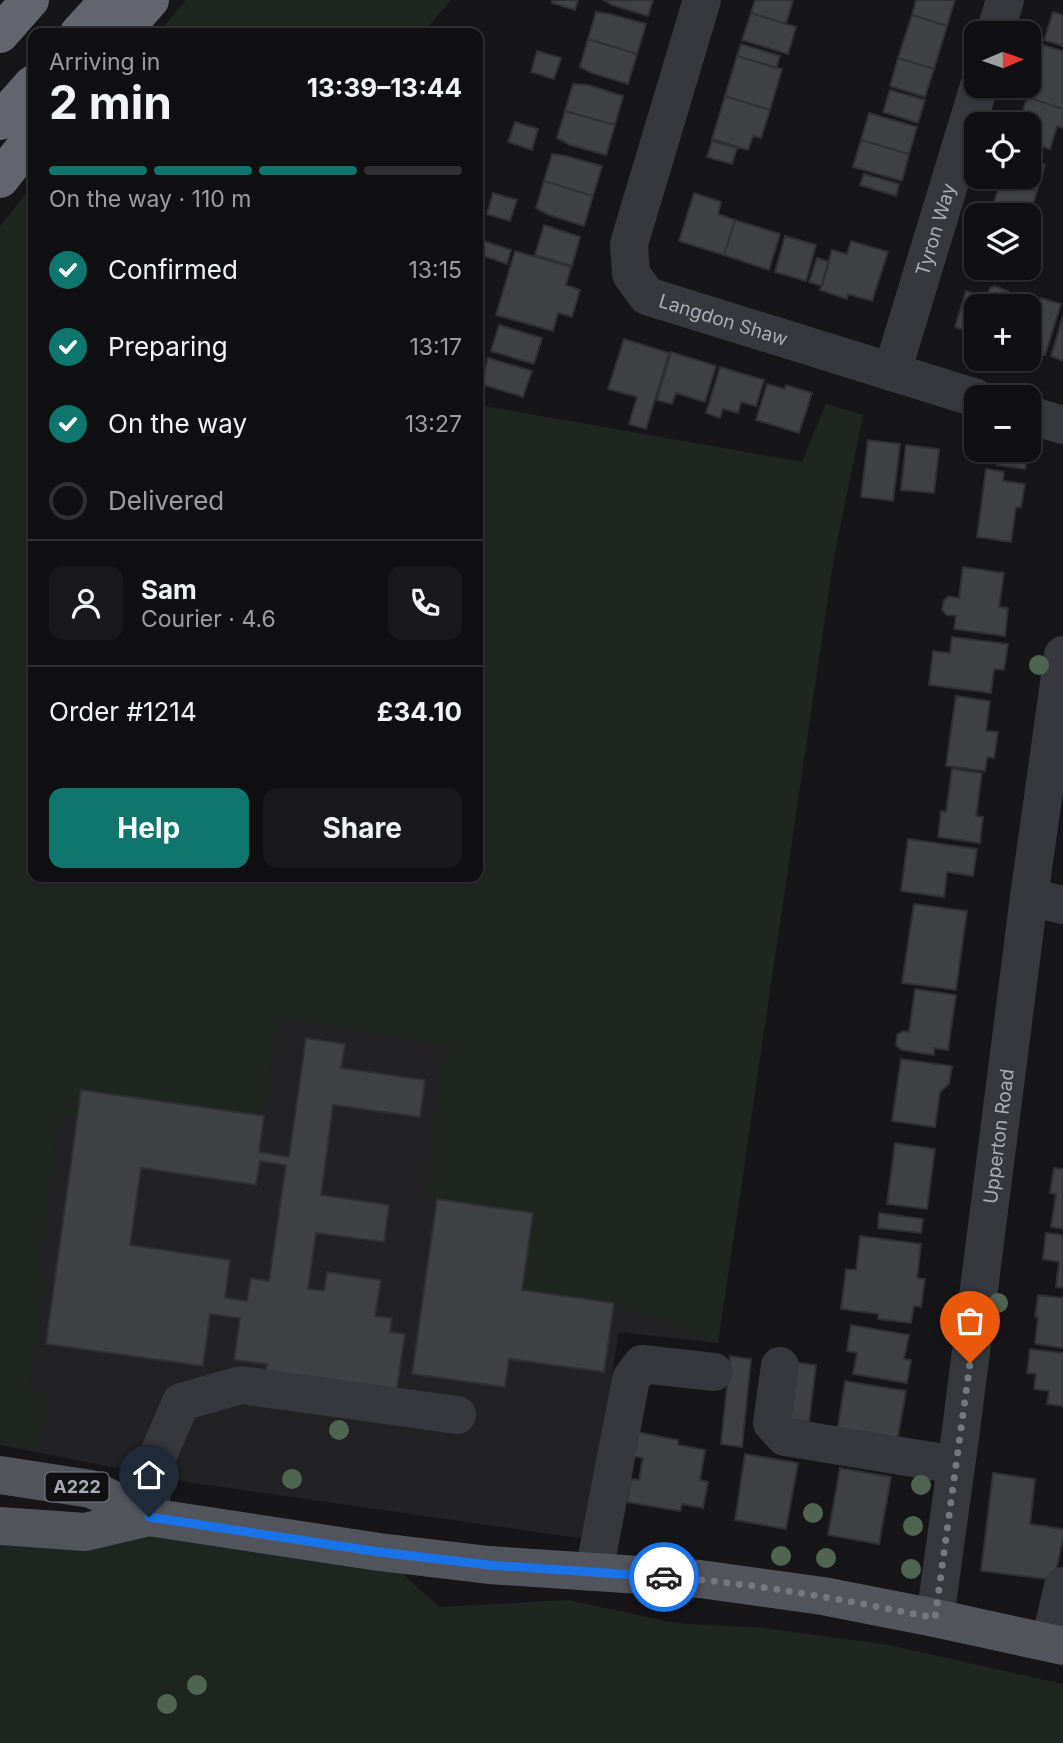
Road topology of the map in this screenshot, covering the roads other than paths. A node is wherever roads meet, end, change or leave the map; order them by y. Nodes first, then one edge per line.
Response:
1 (30, 0) edge
2 (109, 0) edge
3 (150, 0) edge
4 (702, 0) edge
5 (1005, 0) edge
6 (999, 21) edge
7 (84, 28) edge
8 (125, 28) edge
9 (0, 34) edge
10 (28, 90) edge
11 (975, 98) edge
12 (0, 121) edge
13 (28, 143) edge
14 (0, 179) edge
15 (892, 372) junction
16 (964, 394) edge
17 (1041, 419) edge
18 (1063, 425) edge
19 (1063, 655) edge
20 (1046, 901) edge
21 (780, 1366) dead end
22 (714, 1372) dead end
23 (457, 1415) dead end
24 (956, 1465) junction
25 (0, 1475) edge
26 (149, 1517) junction
27 (0, 1526) edge
28 (594, 1572) junction
29 (1063, 1586) edge
30 (935, 1618) junction
31 (1056, 1644) edge

1 - 9 highway
2 - 7 highway
3 - 8 highway
4 - 15 street, Langdon Shaw
5 - 6 street
10 - 12 highway
11 - 15 street, Tyron Way
13 - 14 highway
15 - 16 street, Langdon Shaw
17 - 18 street
19 - 20 street, Upperton Road
20 - 24 street, Upperton Road
21 - 24 street
22 - 28 street
23 - 26 street
24 - 30 street, Upperton Road
25 - 26 main road, A222
26 - 27 main road, A222
26 - 28 main road, A222
28 - 30 main road
29 - 31 street
30 - 31 main road

